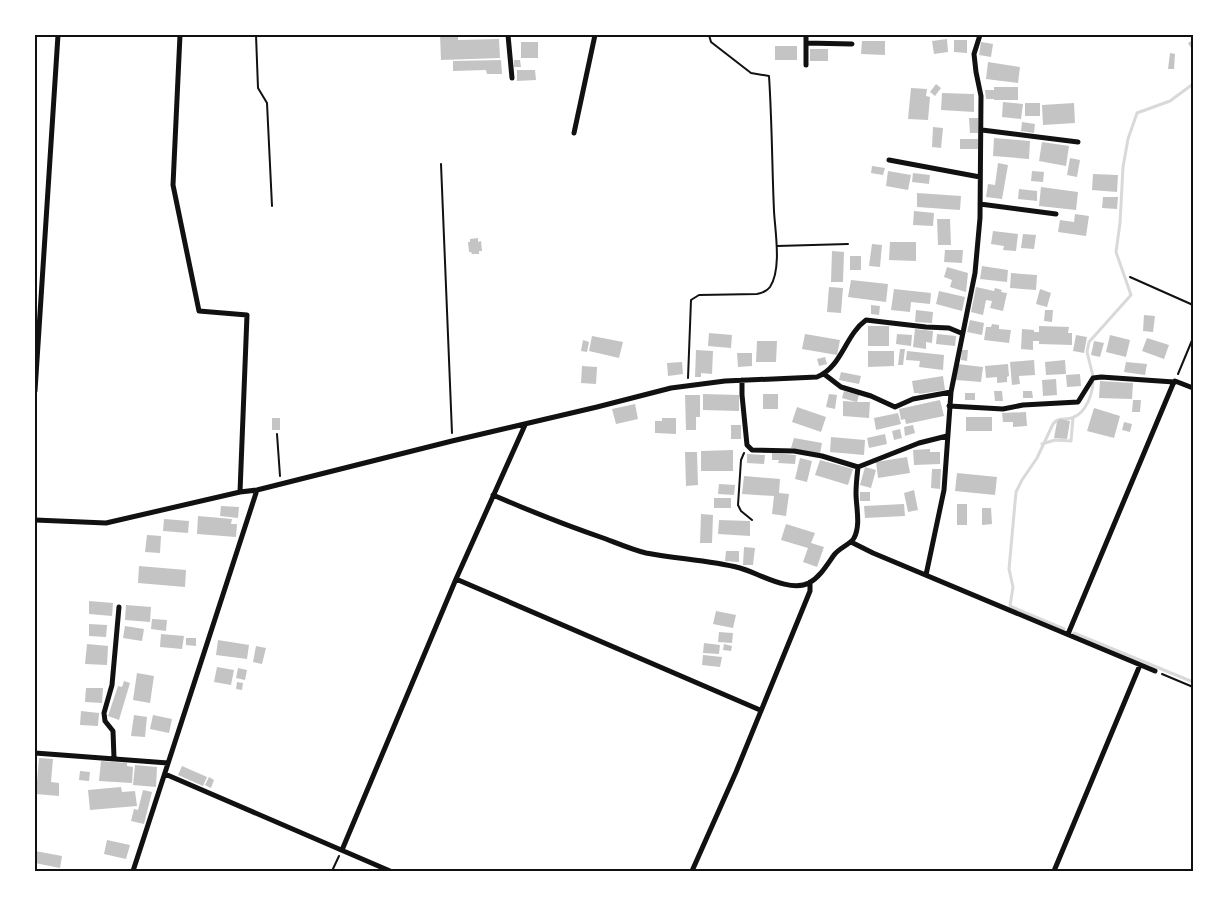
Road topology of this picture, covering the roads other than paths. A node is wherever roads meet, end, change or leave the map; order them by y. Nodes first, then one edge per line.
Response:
1 (58, 35) edge
2 (180, 35) edge
3 (508, 35) edge
4 (594, 35) edge
5 (806, 35) edge
6 (980, 35) edge
7 (806, 43) junction
8 (852, 44) dead end
9 (806, 65) dead end
10 (512, 78) dead end
11 (982, 130) junction
12 (574, 133) dead end
13 (1078, 142) dead end
14 (889, 160) dead end
15 (980, 177) junction
16 (980, 204) junction
17 (1056, 214) dead end
18 (961, 332) junction
19 (824, 374) junction
20 (742, 380) junction
21 (1175, 382) junction
22 (1193, 388) edge
23 (35, 391) edge
24 (950, 392) junction
25 (949, 406) junction
26 (525, 425) junction
27 (947, 436) junction
28 (858, 467) junction
29 (257, 490) junction
30 (240, 492) junction
31 (493, 495) junction
32 (35, 520) edge
33 (851, 542) junction
34 (926, 575) junction
35 (456, 579) junction
36 (810, 582) junction
37 (119, 607) dead end
38 (1068, 634) junction
39 (1140, 665) junction
40 (1155, 671) road end
41 (760, 710) junction
42 (35, 753) edge
43 (114, 758) junction
44 (168, 762) junction
45 (165, 774) junction
46 (342, 850) junction
47 (133, 871) edge
48 (390, 871) edge
49 (692, 871) edge
50 (1054, 871) edge

1 - 23 street
2 - 30 street
3 - 10 street
4 - 12 street
5 - 7 street
6 - 11 street
7 - 8 street
7 - 9 street
11 - 13 street
11 - 15 street
14 - 15 street
15 - 16 street
16 - 17 street
16 - 18 street
18 - 19 street
18 - 24 street
19 - 20 street
19 - 24 street
20 - 26 street
20 - 28 street
21 - 22 street
21 - 25 street
21 - 38 street
24 - 25 street
25 - 27 street
26 - 29 street
26 - 31 street
27 - 28 street
27 - 34 street
28 - 33 street
29 - 30 street
29 - 44 street
30 - 32 street
31 - 35 street
31 - 36 street
33 - 34 street
33 - 36 street
34 - 38 street
35 - 41 street
35 - 46 street
36 - 41 street
37 - 43 street
38 - 39 street
39 - 40 street
39 - 50 street
41 - 49 street
42 - 43 street
43 - 44 street
44 - 45 street
45 - 46 street
45 - 47 street
46 - 48 street

